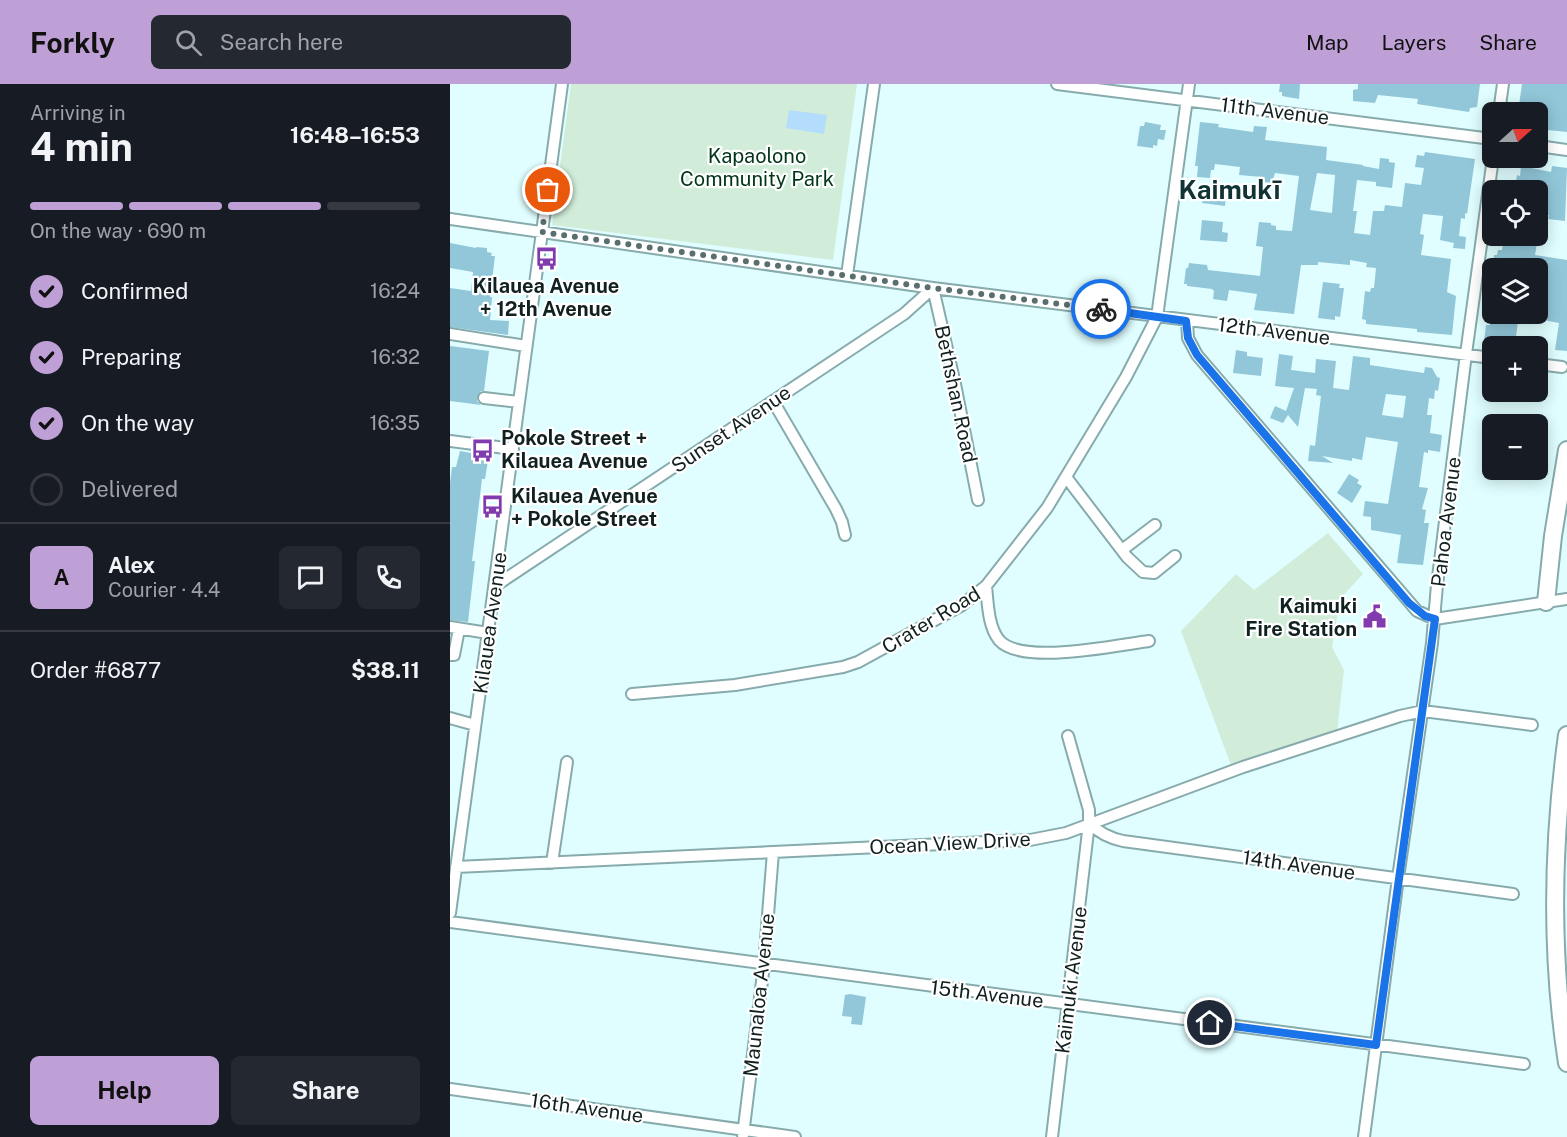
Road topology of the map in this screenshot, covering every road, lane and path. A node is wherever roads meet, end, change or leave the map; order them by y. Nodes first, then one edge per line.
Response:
1 (561, 84) edge
2 (874, 84) edge
3 (1057, 84) edge
4 (1190, 84) edge
5 (1503, 84) edge
6 (1187, 100) junction
7 (1500, 102) edge
8 (1482, 138) edge
9 (1548, 147) edge
10 (1567, 150) edge
11 (1492, 168) edge
12 (450, 219) edge
13 (542, 232) junction
14 (847, 275) junction
15 (933, 288) junction
16 (1157, 316) junction
17 (1186, 321) junction
18 (450, 334) edge
19 (526, 346) junction
20 (1466, 354) junction
21 (1482, 356) edge
22 (1548, 365) edge
23 (1562, 367) dead end
24 (484, 398) dead end
25 (772, 401) junction
26 (519, 402) junction
27 (450, 441) edge
28 (513, 449) junction
29 (1567, 450) edge
30 (1066, 477) junction
31 (978, 500) dead end
32 (1155, 525) dead end
33 (845, 536) dead end
34 (1122, 550) junction
35 (1175, 556) dead end
36 (495, 586) junction
37 (986, 586) junction
38 (1567, 599) edge
39 (1546, 602) junction
40 (1435, 619) junction
41 (455, 628) edge
42 (488, 633) junction
43 (1149, 641) dead end
44 (450, 655) edge
45 (632, 694) dead end
46 (1423, 711) junction
47 (450, 718) edge
48 (475, 725) junction
49 (1532, 725) dead end
50 (1567, 735) edge
51 (1068, 736) dead end
52 (567, 762) dead end
53 (1089, 823) junction
54 (773, 852) junction
55 (552, 863) junction
56 (456, 867) junction
57 (1398, 878) junction
58 (1513, 894) dead end
59 (450, 913) edge
60 (450, 922) edge
61 (764, 965) junction
62 (1068, 1004) junction
63 (1376, 1045) junction
64 (1567, 1063) edge
65 (1524, 1064) dead end
66 (450, 1089) edge
67 (743, 1134) edge
68 (795, 1137) edge
69 (1052, 1137) edge
70 (1364, 1137) edge

1 - 13 street, Kilauea Avenue
2 - 14 street
3 - 6 street, 11th Avenue
4 - 6 street
5 - 7 street
6 - 8 street, 11th Avenue
6 - 16 street
9 - 10 street
11 - 20 street, Pahoa Avenue
12 - 13 street, 12th Avenue
13 - 14 street, 12th Avenue
13 - 19 street, Kilauea Avenue
14 - 15 street, 12th Avenue
15 - 16 street, 12th Avenue
15 - 25 street, Sunset Avenue
15 - 31 street, Bethshan Road
16 - 17 street, 12th Avenue
16 - 30 street, Crater Road
17 - 20 street, 12th Avenue
17 - 40 street
18 - 19 street
19 - 26 street, Kilauea Avenue
20 - 21 street, 12th Avenue
20 - 40 street, Pahoa Avenue
22 - 23 street
24 - 26 street
25 - 33 street
25 - 36 street, Sunset Avenue
26 - 28 street, Kilauea Avenue
27 - 28 street
28 - 36 street, Kilauea Avenue
29 - 39 highway
30 - 34 street
30 - 37 street, Crater Road
32 - 34 street
34 - 35 street
36 - 42 street, Kilauea Avenue
37 - 43 street
37 - 45 street, Crater Road
38 - 39 street
39 - 40 street
40 - 46 street, Pahoa Avenue
41 - 42 street
41 - 44 street
42 - 48 street, Kilauea Avenue
46 - 49 street, Ocean View Drive
46 - 53 street, Ocean View Drive
46 - 57 street, Pahoa Avenue
47 - 48 street
48 - 56 street, Kilauea Avenue
50 - 64 highway
51 - 53 street, Kaimuki Avenue
52 - 55 street
53 - 54 street, Ocean View Drive
53 - 57 street, 14th Avenue
53 - 62 street, Kaimuki Avenue
54 - 55 street, Ocean View Drive
54 - 61 street, Maunaloa Avenue
55 - 56 street, Ocean View Drive
56 - 59 street, Kilauea Avenue
57 - 58 street, 14th Avenue
57 - 63 street, Pahoa Avenue
60 - 61 street, 15th Avenue
61 - 62 street, 15th Avenue
61 - 67 street, Maunaloa Avenue
62 - 63 street, 15th Avenue
62 - 69 street, Kaimuki Avenue
63 - 65 street, 15th Avenue
63 - 70 street, Pahoa Avenue
66 - 67 street, 16th Avenue
67 - 68 street, 16th Avenue

